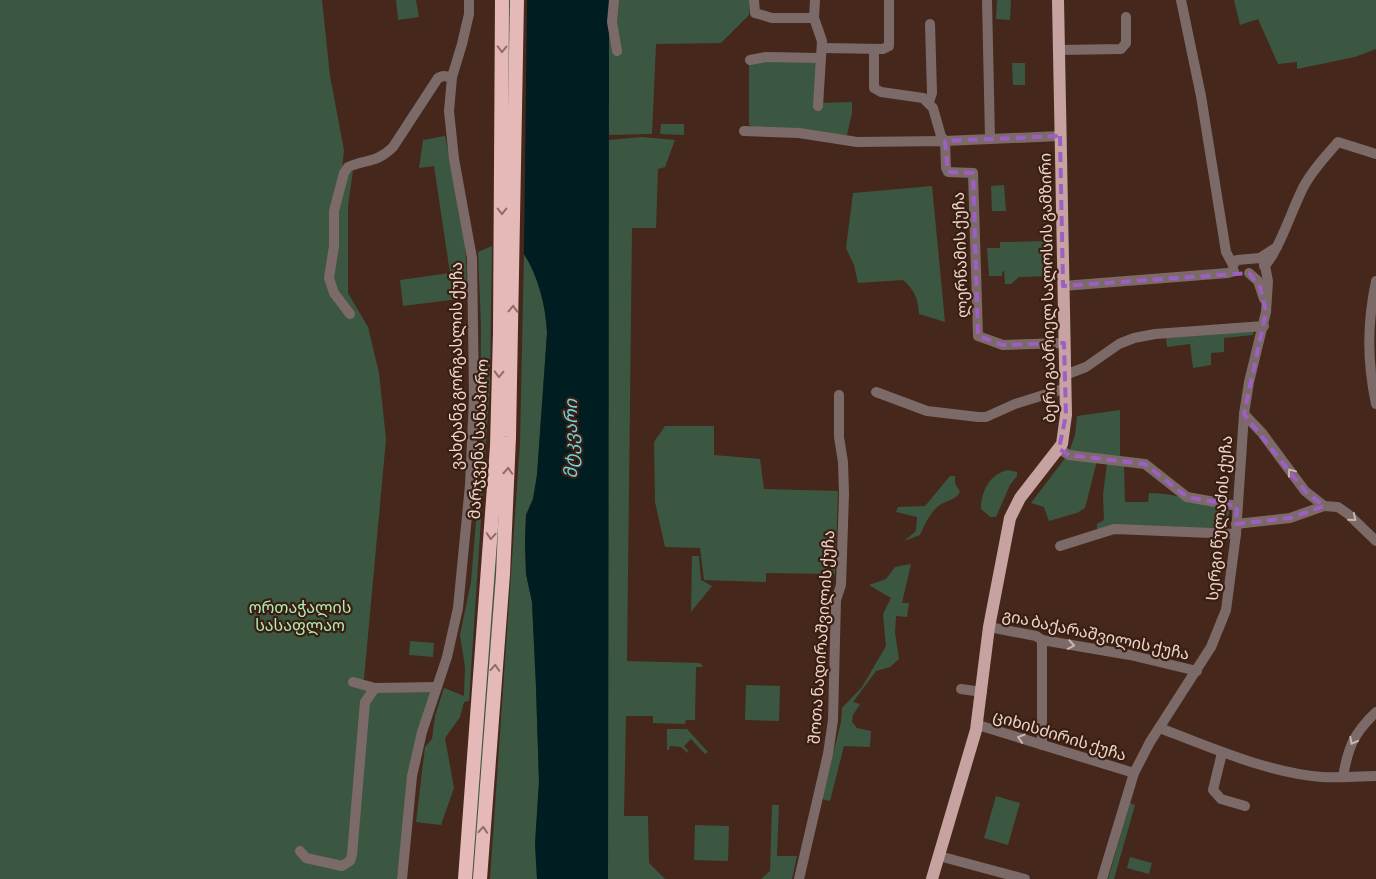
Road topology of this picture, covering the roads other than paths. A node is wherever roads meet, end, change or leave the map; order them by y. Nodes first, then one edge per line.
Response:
1 (469, 0) edge
2 (502, 0) edge
3 (517, 0) edge
4 (614, 0) edge
5 (754, 0) edge
6 (815, 0) edge
7 (889, 0) edge
8 (987, 0) edge
9 (1058, 0) edge
10 (1182, 0) edge
11 (1126, 17) dead end
12 (814, 18) junction
13 (930, 24) dead end
14 (874, 49) junction
15 (1059, 50) junction
16 (617, 51) dead end
17 (821, 53) junction
18 (750, 60) dead end
19 (452, 77) junction
20 (929, 102) junction
21 (818, 106) dead end
22 (744, 131) dead end
23 (1060, 136) junction
24 (990, 138) junction
25 (945, 141) junction
26 (1376, 154) edge
27 (1263, 264) junction
28 (1237, 265) junction
29 (1250, 273) junction
30 (1376, 281) edge
31 (1063, 286) junction
32 (1266, 312) junction
33 (350, 314) dead end
34 (1264, 326) junction
35 (1064, 344) junction
36 (1066, 382) junction
37 (876, 392) dead end
38 (839, 395) dead end
39 (1376, 404) edge
40 (1244, 414) junction
41 (1059, 449) junction
42 (1237, 506) junction
43 (1324, 506) junction
44 (1236, 529) junction
45 (1376, 540) edge
46 (1060, 546) dead end
47 (990, 626) junction
48 (1042, 640) junction
49 (1197, 671) junction
50 (354, 682) dead end
51 (437, 687) junction
52 (375, 688) junction
53 (961, 689) dead end
54 (982, 692) junction
55 (1376, 712) edge
56 (978, 725) junction
57 (1160, 728) junction
58 (1042, 745) junction
59 (1222, 752) junction
60 (1134, 773) junction
61 (1376, 776) edge
62 (1343, 777) junction
63 (1245, 806) dead end
64 (300, 851) dead end
65 (939, 856) junction
66 (402, 879) edge
67 (465, 879) edge
68 (480, 879) edge
69 (799, 879) edge
70 (932, 879) edge
71 (1025, 879) edge
72 (1102, 879) edge

1 - 19 street, ვახტანგ გორგასლის ქუჩა
2 -> 67 highway, მარჯვენა სანაპირო
68 -> 3 highway, მარჯვენა სანაპირო
4 - 16 street
5 - 12 street
6 - 12 street
7 - 14 street
8 - 24 street
9 - 15 main road, ბერი გაბრიელ სალოსის გამზირი
10 - 28 street
11 - 15 street
12 - 17 street
13 - 20 street
14 - 17 street
14 - 20 street
15 - 23 main road, ბერი გაბრიელ სალოსის გამზირი
17 - 18 street
17 - 21 street
19 - 33 street
19 - 51 street, ვახტანგ გორგასლის ქუჩა
20 - 25 street
22 - 25 street
23 - 24 street
23 - 31 main road, ბერი გაბრიელ სალოსის გამზირი
24 - 25 street
25 - 35 street, ლერწამის ქუჩა
26 - 27 street
27 - 28 street
27 - 29 street
27 - 32 street, სერგი წულაძის ქუჩა
28 - 29 street
28 - 31 street
29 - 32 street, სერგი წულაძის ქუჩა
30 - 39 street
31 - 35 main road, ბერი გაბრიელ სალოსის გამზირი
32 - 34 street, სერგი წულაძის ქუჩა
34 - 36 street
34 - 40 street, სერგი წულაძის ქუჩა
35 - 36 main road, ბერი გაბრიელ სალოსის გამზირი
36 - 37 street
36 - 41 main road, ბერი გაბრიელ სალოსის გამზირი
38 - 69 street, შოთა ნადირაშვილის ქუჩა
40 - 42 street, სერგი წულაძის ქუჩა
43 -> 40 street
41 - 42 street
41 - 47 main road, ბერი გაბრიელ სალოსის გამზირი
42 - 44 street, სერგი წულაძის ქუჩა
43 - 44 street
43 -> 45 street
44 - 46 street
44 - 49 street, სერგი წულაძის ქუჩა
47 - 48 street, გია ბაქარაშვილის ქუჩა
47 - 54 main road, ბერი გაბრიელ სალოსის გამზირი
48 -> 49 street, გია ბაქარაშვილის ქუჩა
48 - 58 street
49 - 57 street, სერგი წულაძის ქუჩა
50 - 52 street
51 - 52 street
51 - 66 street, ვახტანგ გორგასლის ქუჩა
52 - 64 street
53 - 54 street
54 - 56 main road, ბერი გაბრიელ სალოსის გამზირი
55 -> 62 street
58 -> 56 street, ციხისძირის ქუჩა
56 - 65 main road, ბერი გაბრიელ სალოსის გამზირი
57 - 59 street
57 - 60 street, სერგი წულაძის ქუჩა
58 - 60 street, ციხისძირის ქუჩა
59 - 62 street
59 - 63 street
60 - 72 street, სერგი წულაძის ქუჩა
61 - 62 street
65 - 70 main road, ბერი გაბრიელ სალოსის გამზირი
65 - 71 street

